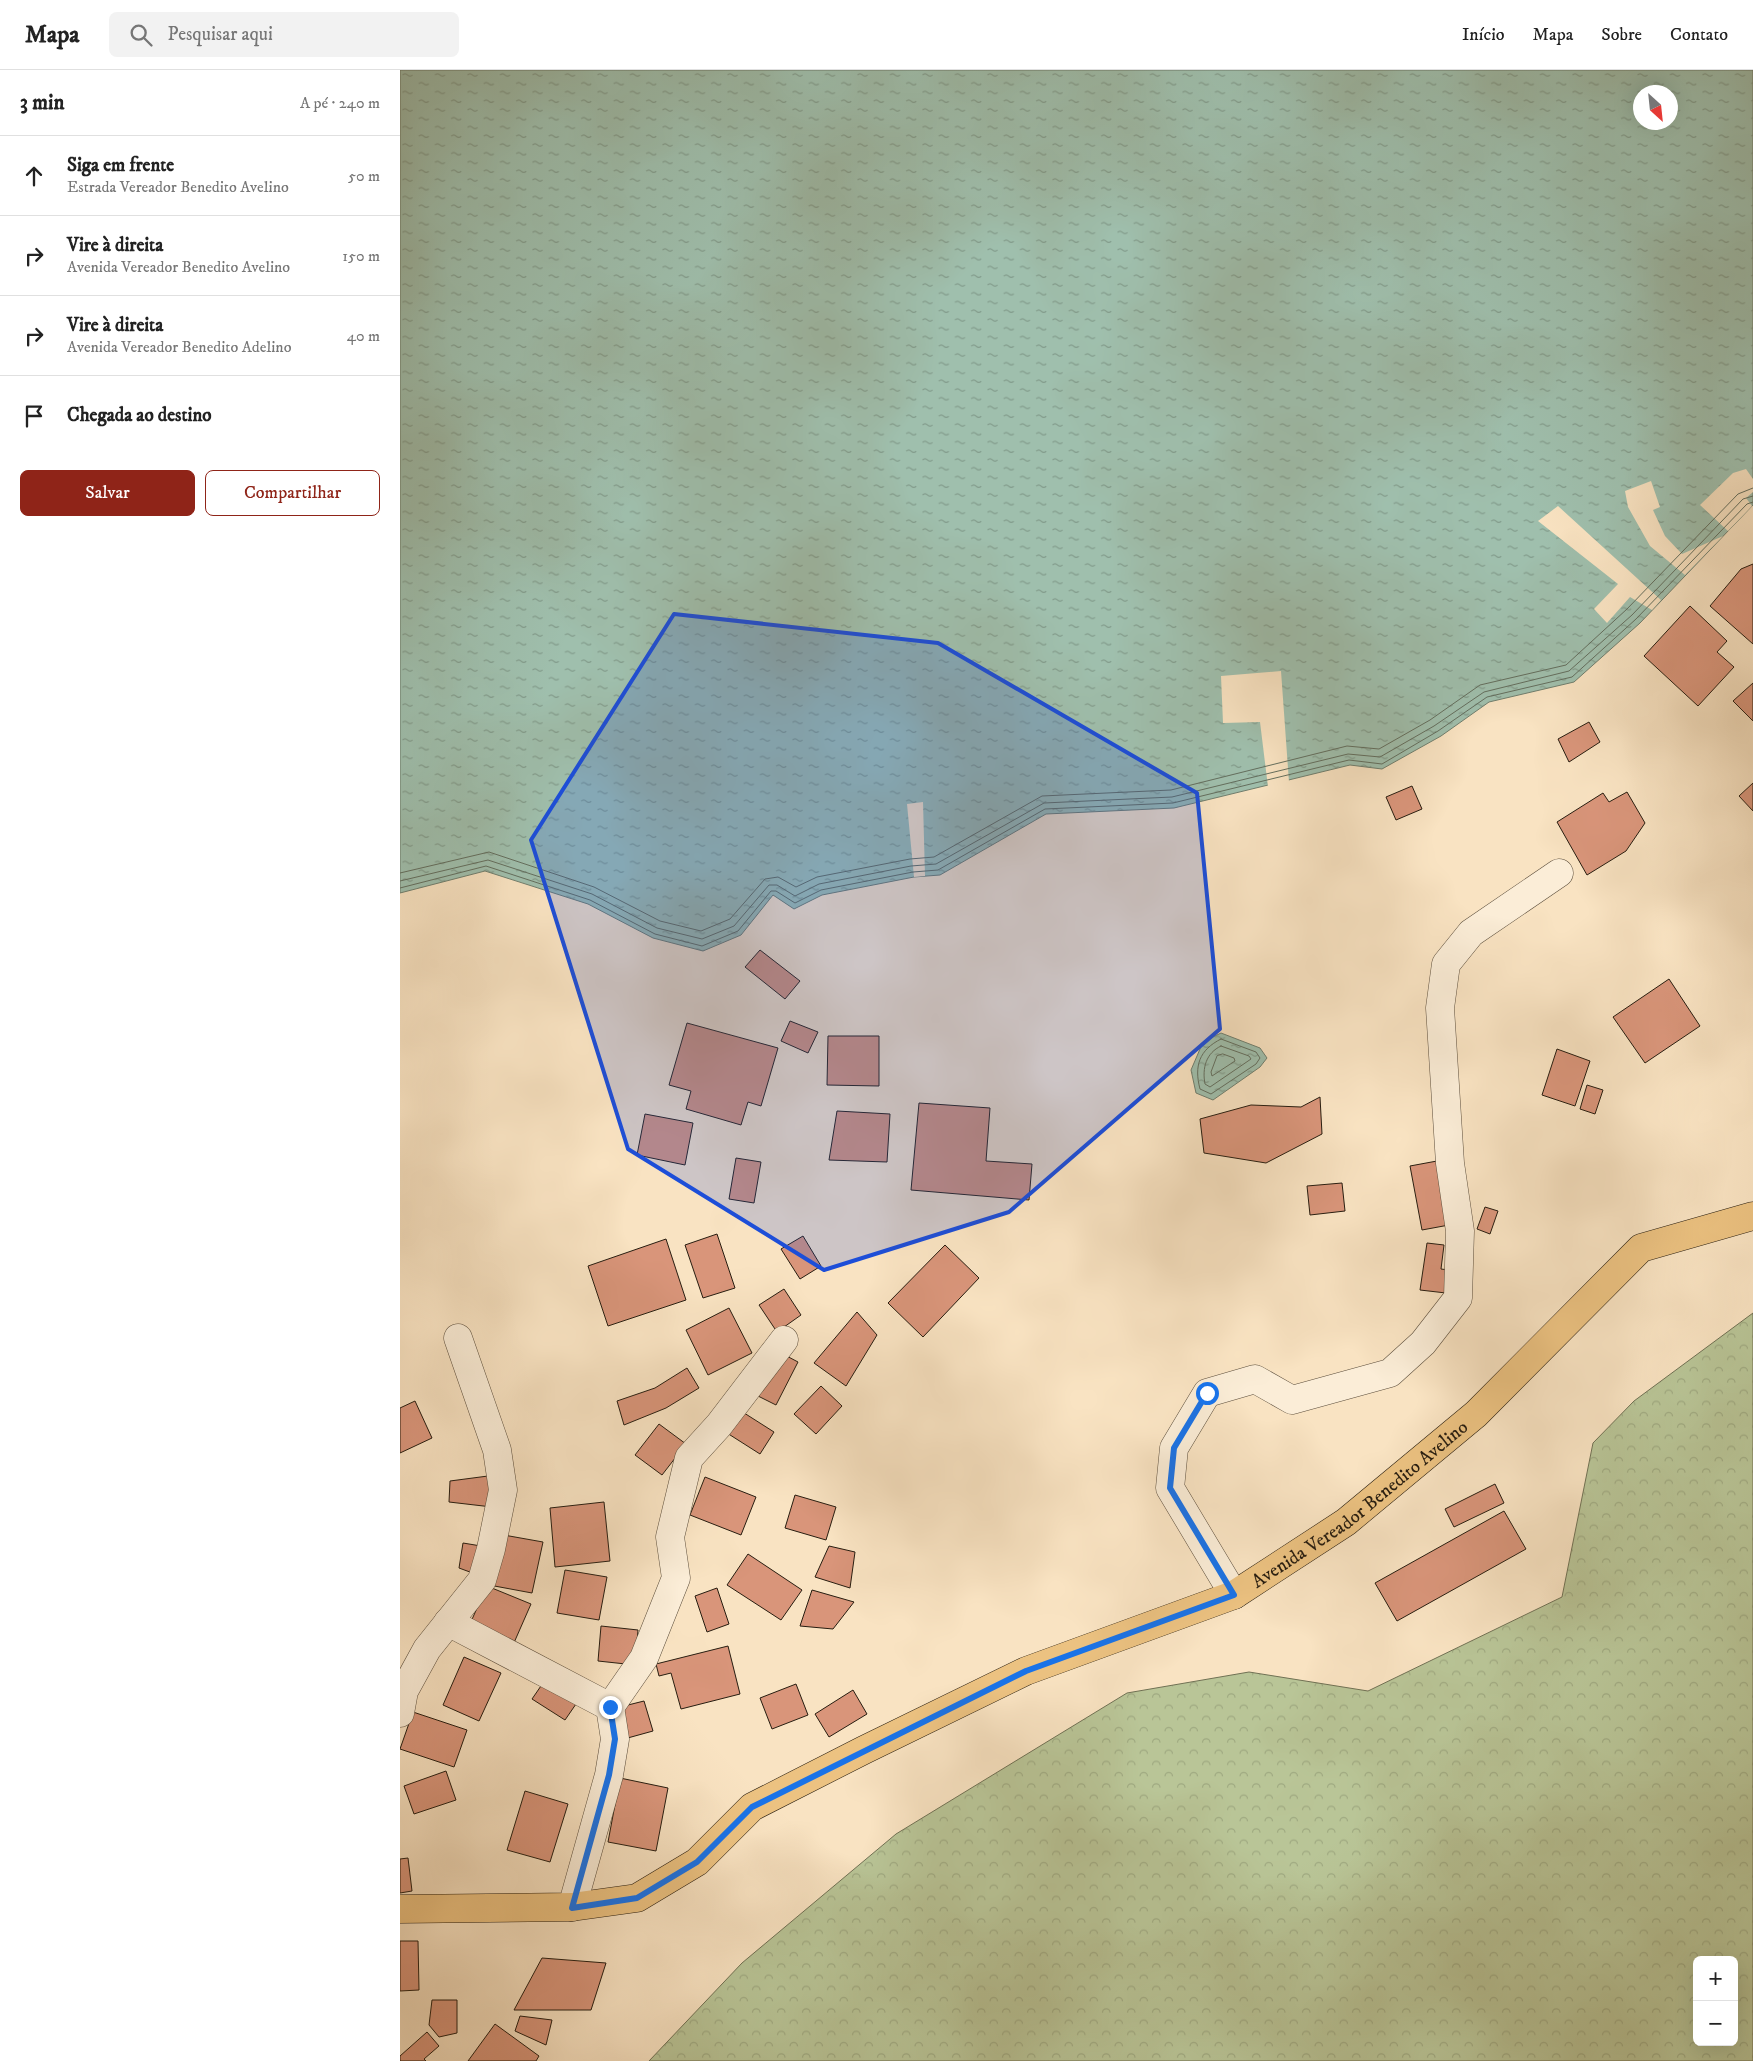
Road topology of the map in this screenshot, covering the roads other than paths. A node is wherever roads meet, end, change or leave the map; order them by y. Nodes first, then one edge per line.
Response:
1 (1559, 873) dead end
2 (1753, 1216) edge
3 (458, 1338) dead end
4 (784, 1340) dead end
5 (1234, 1595) junction
6 (448, 1622) junction
7 (610, 1707) junction
8 (400, 1712) edge
9 (572, 1908) junction
10 (400, 1909) edge

1 - 5 street
2 - 5 main road, Avenida Vereador Benedito Avelino
3 - 6 street
4 - 7 street
5 - 9 main road, Avenida Vereador Benedito Avelino
6 - 7 street
6 - 8 street
7 - 9 street
9 - 10 main road, Avenida Vereador Benedito Avelino

